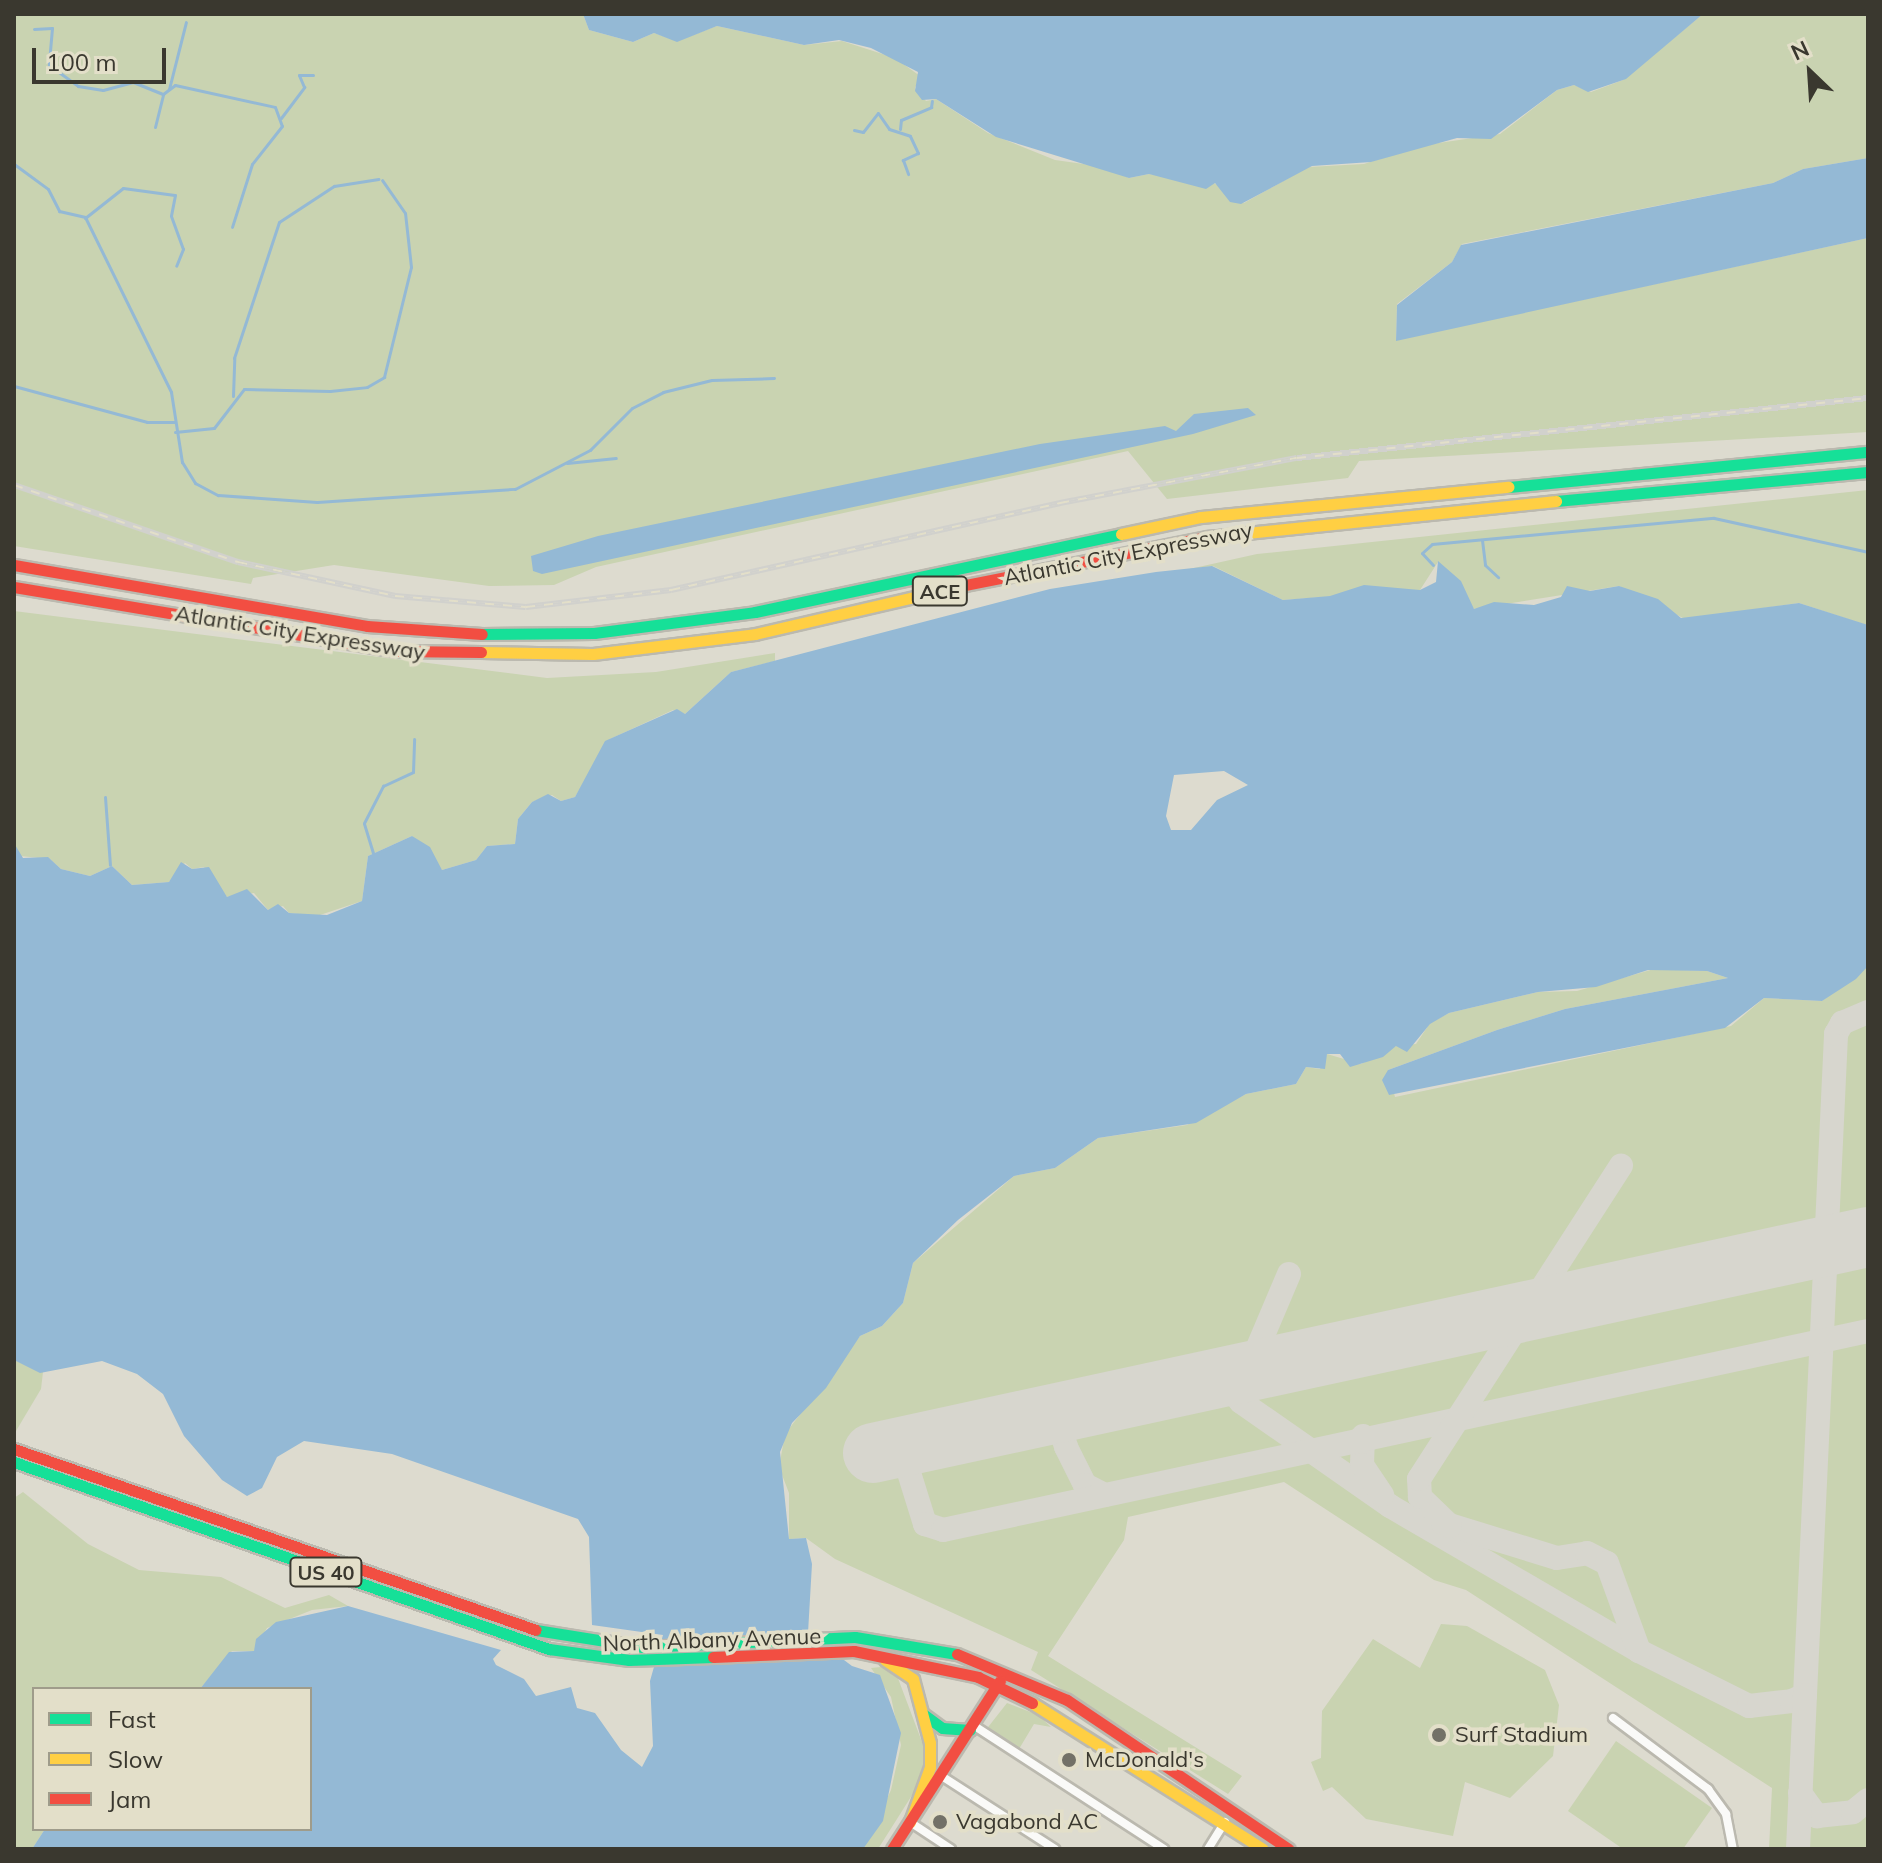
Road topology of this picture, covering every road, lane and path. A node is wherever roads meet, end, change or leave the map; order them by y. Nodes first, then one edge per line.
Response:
1 (1868, 452) edge
2 (1868, 472) edge
3 (14, 565) edge
4 (14, 587) edge
5 (14, 1449) edge
6 (14, 1462) edge
7 (854, 1651) junction
8 (1007, 1671) junction
9 (998, 1684) junction
10 (923, 1713) junction
11 (1613, 1718) dead end
12 (971, 1728) junction
13 (940, 1775) junction
14 (1231, 1811) junction
15 (910, 1822) junction
16 (1224, 1824) junction
17 (892, 1849) edge
18 (951, 1849) edge
19 (1055, 1849) edge
20 (1164, 1849) edge
21 (1208, 1849) edge
22 (1263, 1849) edge
23 (1289, 1849) edge
24 (1733, 1849) edge

1 - 3 main road, Atlantic City Expressway / ACE
2 - 4 main road, Atlantic City Expressway / ACE
5 - 8 main road, North Albany Avenue / US 40
6 - 7 main road, North Albany Avenue / US 40
7 - 9 main road, North Albany Avenue / US 40
7 - 10 main road
8 - 9 main road
8 - 14 main road, North Albany Avenue / US 40
9 - 12 main road
9 - 16 main road, North Albany Avenue / US 40
10 - 12 main road
10 - 15 main road
11 - 24 street
12 - 13 main road
12 - 20 street
13 - 15 main road
13 - 19 street
14 - 16 street
14 - 23 main road, North Albany Avenue / US 40
15 - 17 main road
15 - 18 street
16 - 21 street
16 - 22 main road, North Albany Avenue / US 40

